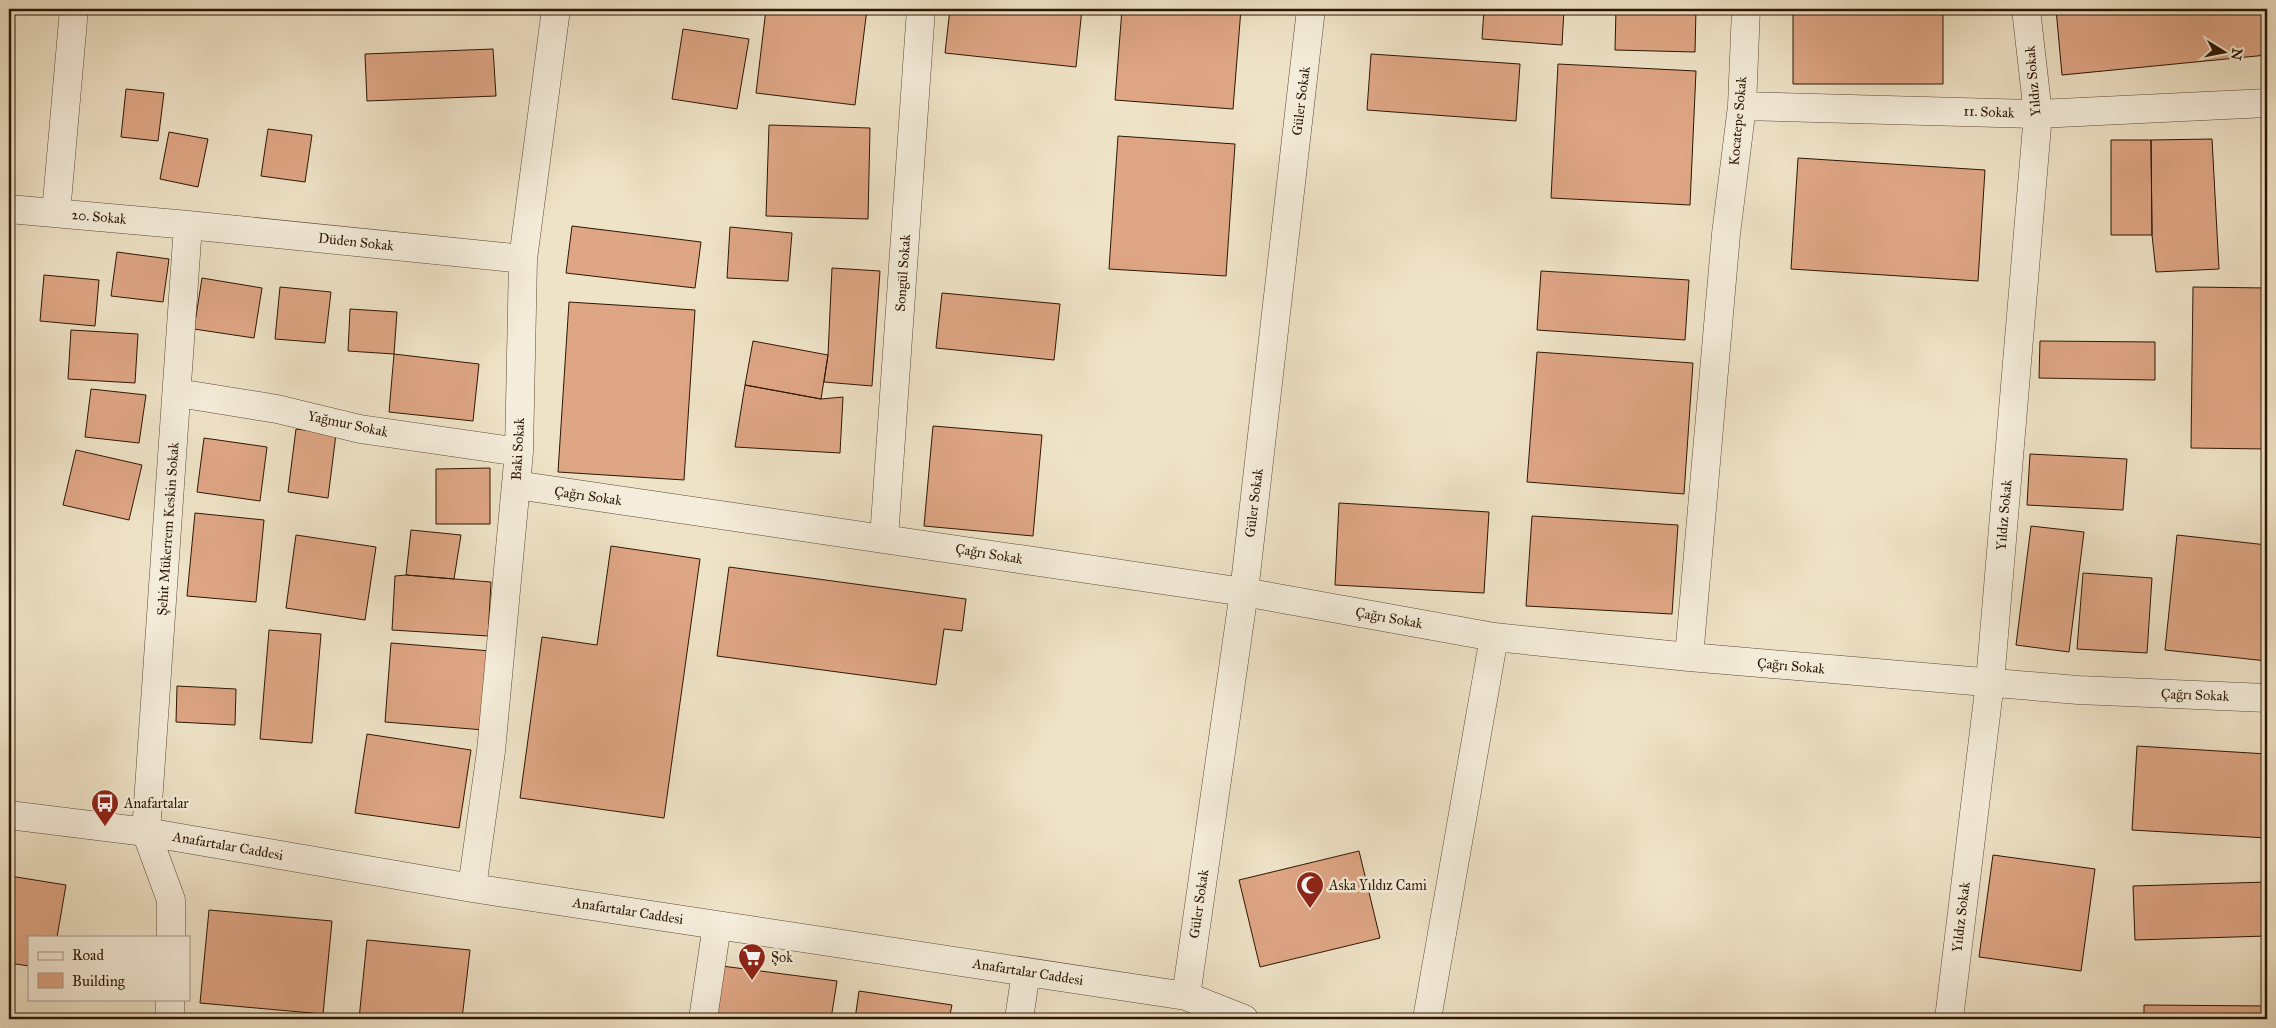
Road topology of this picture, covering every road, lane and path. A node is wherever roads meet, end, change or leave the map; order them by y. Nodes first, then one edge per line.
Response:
1 (74, 9) edge
2 (556, 9) edge
3 (921, 9) edge
4 (1311, 9) edge
5 (1746, 9) edge
6 (2026, 9) edge
7 (2267, 103) edge
8 (1742, 106) junction
9 (2038, 114) junction
10 (9, 209) edge
11 (56, 212) junction
12 (188, 225) junction
13 (523, 259) junction
14 (178, 393) junction
15 (519, 452) junction
16 (516, 485) junction
17 (884, 538) junction
18 (1244, 592) junction
19 (1494, 637) junction
20 (1689, 657) junction
21 (1990, 682) junction
22 (2267, 698) edge
23 (9, 815) edge
24 (146, 832) junction
25 (472, 888) junction
26 (718, 925) junction
27 (170, 936) edge
28 (1026, 972) junction
29 (1186, 996) junction
30 (170, 1000) edge
31 (170, 1019) edge
32 (703, 1019) edge
33 (1019, 1019) edge
34 (1244, 1019) edge
35 (1427, 1019) edge
36 (1949, 1019) edge

1 - 11 street
2 - 13 street, Baki Sokak
3 - 17 street, Songül Sokak
4 - 18 street, Güler Sokak
5 - 8 street, Kocatepe Sokak
6 - 9 street, Yıldız Sokak
7 - 9 street, 11. Sokak
8 - 9 street, 11. Sokak
8 - 20 street, Kocatepe Sokak
9 - 21 street, Yıldız Sokak
10 - 11 street, 20. Sokak
11 - 12 street, 20. Sokak
12 - 13 street, Düden Sokak
12 - 14 street, Şehit Mükerrem Keskin Sokak
13 - 15 street, Baki Sokak
14 - 15 street, Yağmur Sokak
14 - 24 street, Şehit Mükerrem Keskin Sokak
15 - 16 street, Baki Sokak
16 - 17 street, Çağrı Sokak
16 - 25 street, Baki Sokak
17 - 18 street, Çağrı Sokak
18 - 19 street, Çağrı Sokak
18 - 29 street, Güler Sokak
19 - 20 street, Çağrı Sokak
19 - 35 street
20 - 21 street, Çağrı Sokak
21 - 22 street, Çağrı Sokak
21 - 36 street, Yıldız Sokak
23 - 24 street, Anafartalar Caddesi
24 - 25 street, Anafartalar Caddesi
24 - 27 street
25 - 26 street, Anafartalar Caddesi
26 - 28 street, Anafartalar Caddesi
26 - 32 street
28 - 29 street, Anafartalar Caddesi
28 - 33 street
29 - 34 street, Anafartalar Caddesi
30 - 31 street

